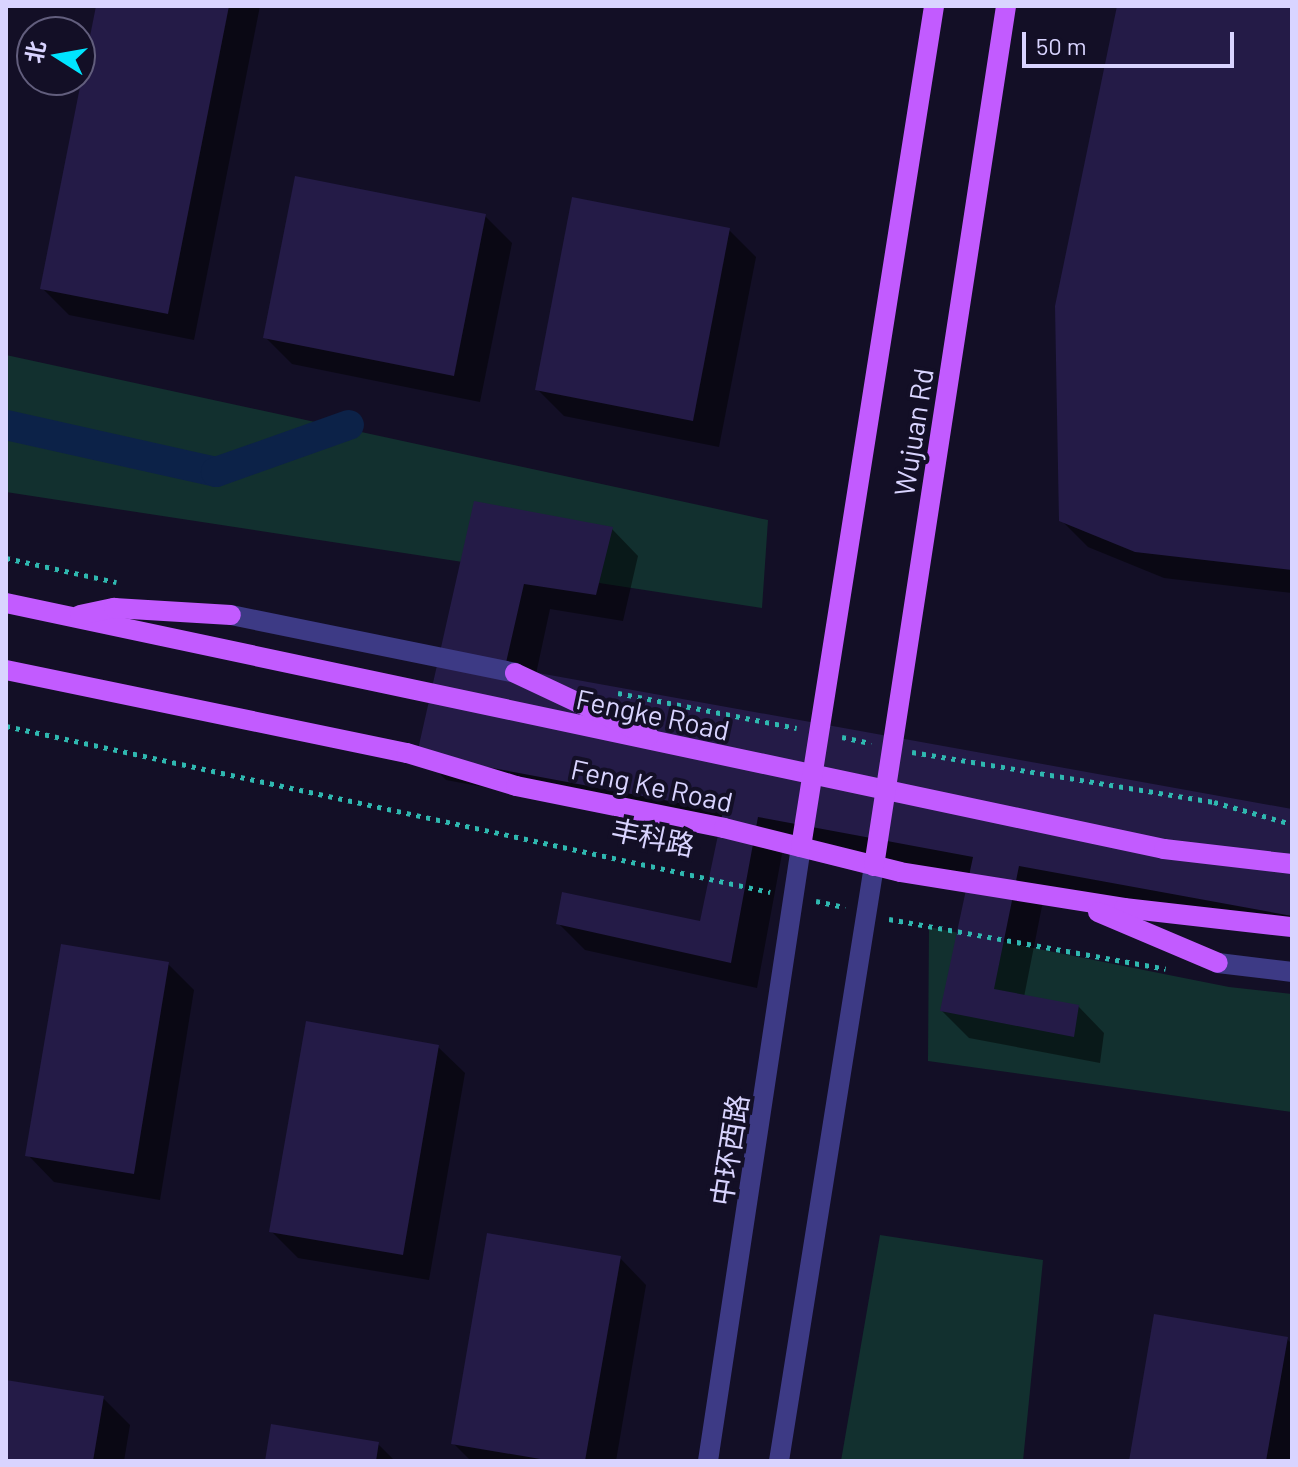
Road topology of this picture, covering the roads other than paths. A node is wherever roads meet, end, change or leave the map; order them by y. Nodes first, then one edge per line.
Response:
1 (934, 6) edge
2 (1006, 6) edge
3 (6, 603) edge
4 (231, 615) joint
5 (71, 617) junction
6 (6, 670) edge
7 (515, 673) joint
8 (663, 744) junction
9 (815, 776) junction
10 (887, 791) junction
11 (801, 847) junction
12 (1292, 864) edge
13 (874, 866) junction
14 (1068, 899) junction
15 (1292, 927) edge
16 (1218, 963) joint
17 (1292, 972) edge
18 (708, 1461) edge
19 (779, 1461) edge

1 - 9 main road, Wujuan Rd
2 - 10 main road, Wujuan Rd
3 - 5 main road, Fengke Road
4 - 5 main road
4 - 7 street
5 - 8 main road, Fengke Road
6 - 11 main road, Feng Ke Road
7 - 8 main road
8 - 9 main road, Fengke Road
9 - 10 main road, Fengke Road
9 - 11 main road, Wujuan Rd
10 - 12 main road, Fengke Road
10 - 13 main road, Wujuan Rd
11 - 13 main road, Feng Ke Road
11 - 18 street, 中环西路
13 - 14 main road, Feng Ke Road
13 - 19 street
14 - 15 main road, Feng Ke Road
14 - 16 main road
16 - 17 street

